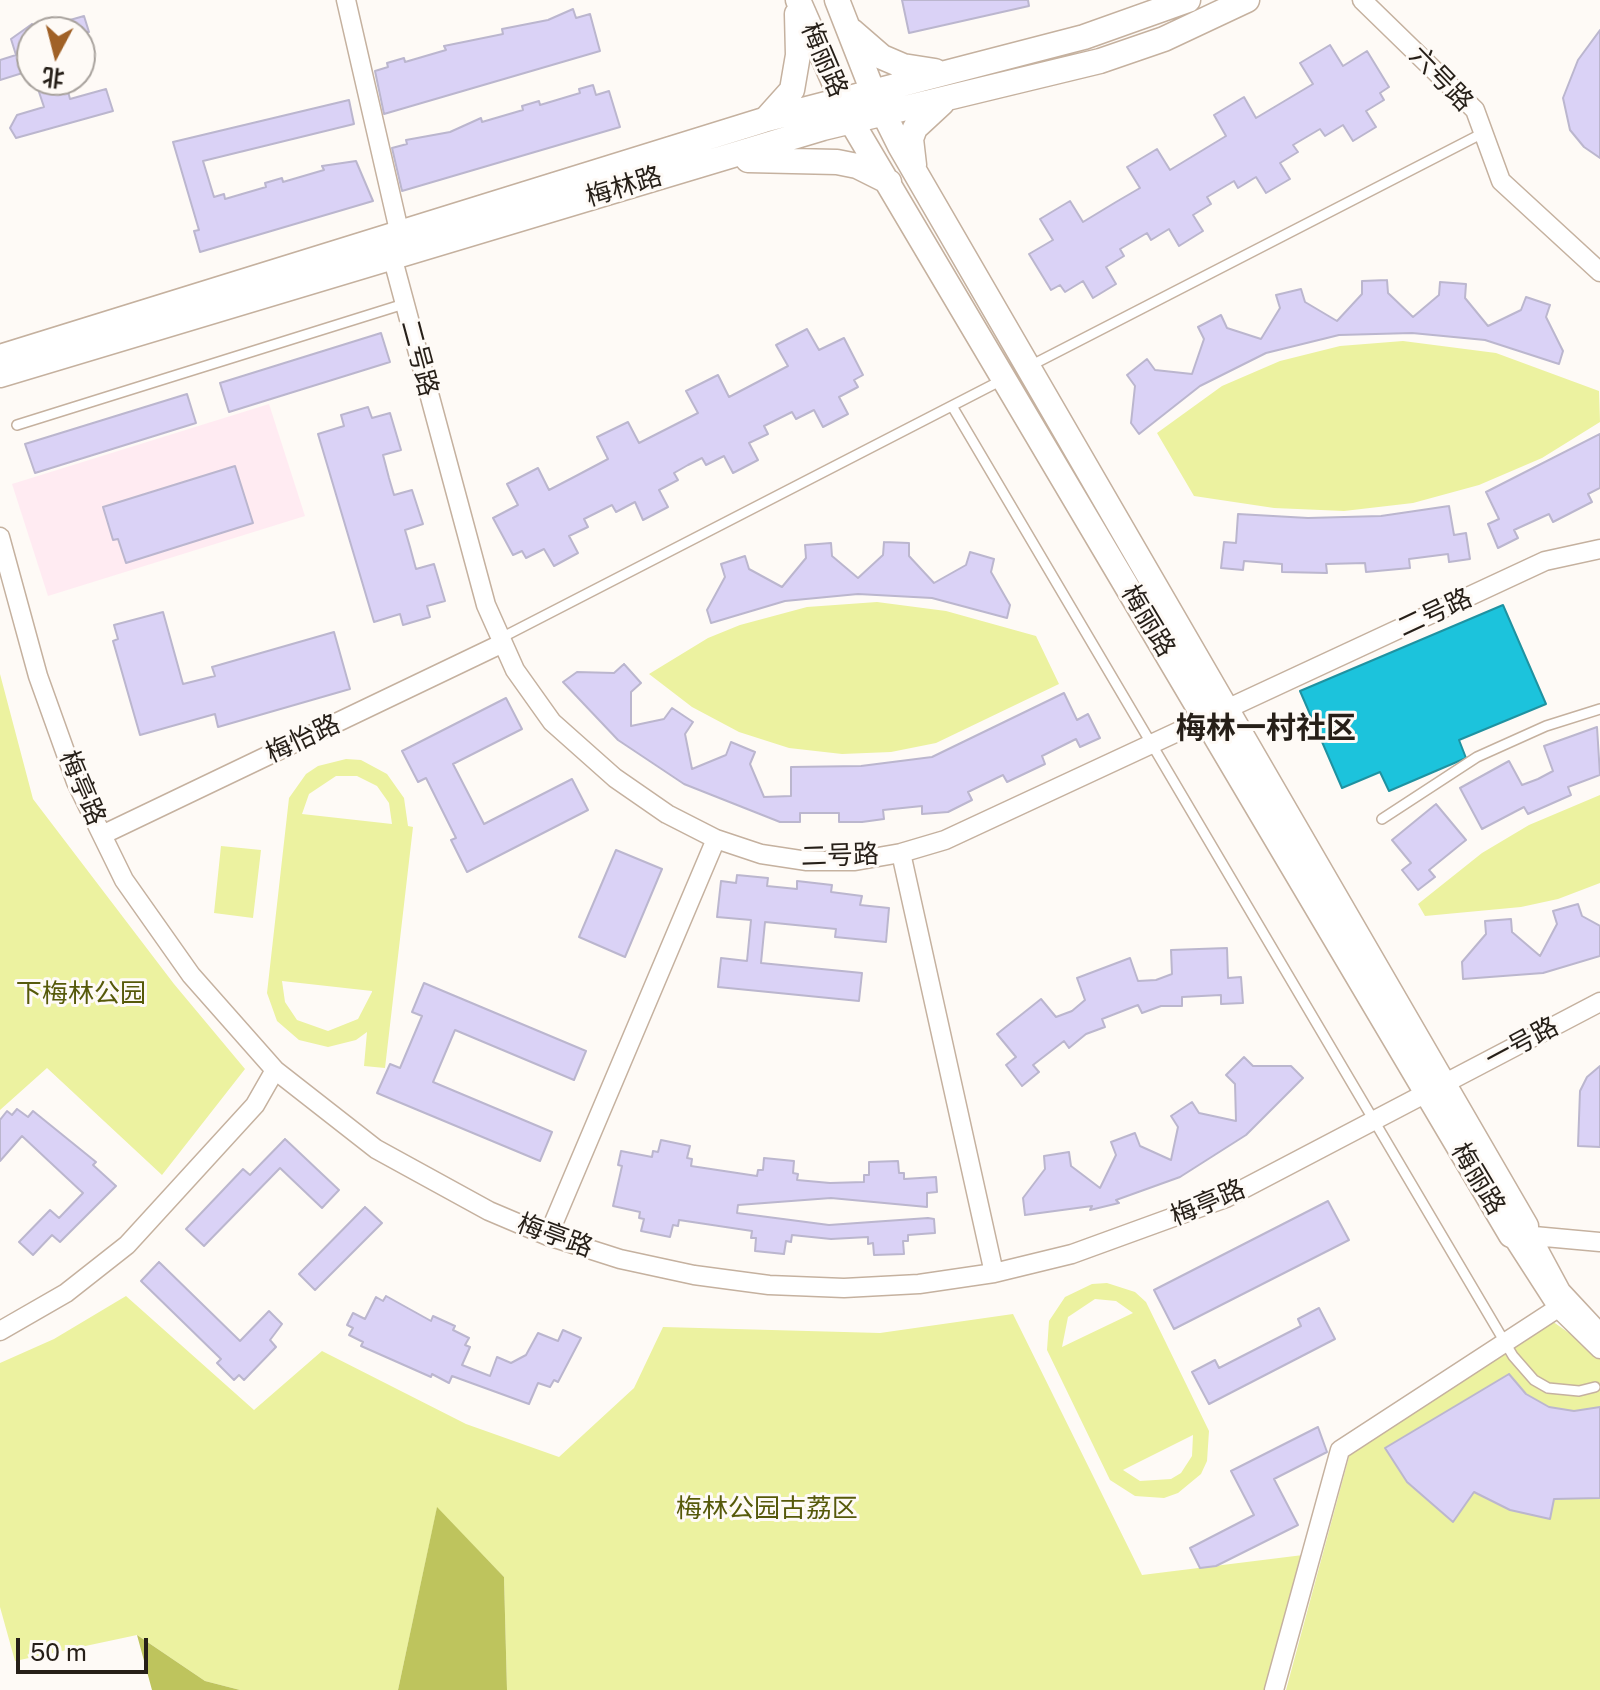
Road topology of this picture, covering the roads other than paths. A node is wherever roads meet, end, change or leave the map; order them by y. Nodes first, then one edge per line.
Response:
1 (346, 0) edge
2 (798, 0) edge
3 (837, 0) edge
4 (1188, 0) edge
5 (1247, 0) edge
6 (1362, 0) edge
7 (847, 25) junction
8 (969, 68) junction
9 (946, 99) junction
10 (877, 103) junction
11 (846, 110) junction
12 (764, 120) junction
13 (1483, 133) junction
14 (702, 163) junction
15 (889, 182) junction
16 (922, 186) junction
17 (396, 246) junction
18 (1600, 272) edge
19 (404, 304) junction
20 (0, 357) edge
21 (1028, 367) junction
22 (0, 375) edge
23 (1005, 379) junction
24 (952, 406) junction
25 (17, 425) dead end
26 (0, 537) edge
27 (1600, 549) edge
28 (502, 641) junction
29 (1600, 709) edge
30 (1217, 715) junction
31 (1152, 745) junction
32 (1382, 819) dead end
33 (102, 835) junction
34 (716, 839) junction
35 (901, 853) junction
36 (1600, 1002) edge
37 (275, 1070) junction
38 (1436, 1089) junction
39 (1374, 1121) junction
40 (1523, 1232) junction
41 (548, 1236) junction
42 (1600, 1242) edge
43 (994, 1273) junction
44 (1558, 1308) junction
45 (0, 1331) edge
46 (1600, 1333) edge
47 (1505, 1343) junction
48 (1600, 1349) edge
49 (1595, 1387) dead end
50 (1274, 1690) edge

1 - 17 street, 二号路
2 - 11 main road, 梅丽路
2 - 12 main road
3 - 7 main road, 梅丽路
4 - 8 main road, 梅林路
5 - 9 main road, 梅林路
6 - 13 street, 六号路
7 - 8 main road
7 - 10 main road, 梅丽路
8 - 10 main road, 梅林路
9 - 10 main road, 梅林路
9 - 16 main road
10 - 11 main road, 梅林路
10 - 16 main road, 梅丽路
11 - 12 main road, 梅林路
11 - 14 main road, 梅林路
11 - 15 main road, 梅丽路
12 - 17 main road, 梅林路
13 - 18 street, 六号路
13 - 21 lane
14 - 15 main road
14 - 17 main road, 梅林路
15 - 23 main road, 梅丽路
16 - 21 main road, 梅丽路
17 - 19 street, 二号路
17 - 20 main road, 梅林路
17 - 22 main road, 梅林路
19 - 25 lane
19 - 28 street, 二号路
21 - 23 lane
21 - 30 main road, 梅丽路
23 - 24 lane
23 - 30 main road, 梅丽路
24 - 28 lane
24 - 31 lane
26 - 33 street, 梅亭路
27 - 30 street, 二号路
28 - 33 street, 梅怡路
28 - 34 street, 二号路
29 - 32 lane
30 - 31 street, 二号路
30 - 38 main road, 梅丽路
31 - 35 street, 二号路
31 - 39 lane
33 - 37 street, 梅亭路
34 - 35 street, 二号路
34 - 41 street
35 - 43 street
36 - 38 street, 一号路
37 - 41 street, 梅亭路
37 - 45 street
38 - 39 street, 梅亭路
38 - 40 main road, 梅丽路
39 - 43 street, 梅亭路
39 - 47 lane
40 - 42 street
40 - 44 street
40 - 46 street
41 - 43 street, 梅亭路
44 - 47 street
44 - 48 street
47 - 49 lane
47 - 50 street

